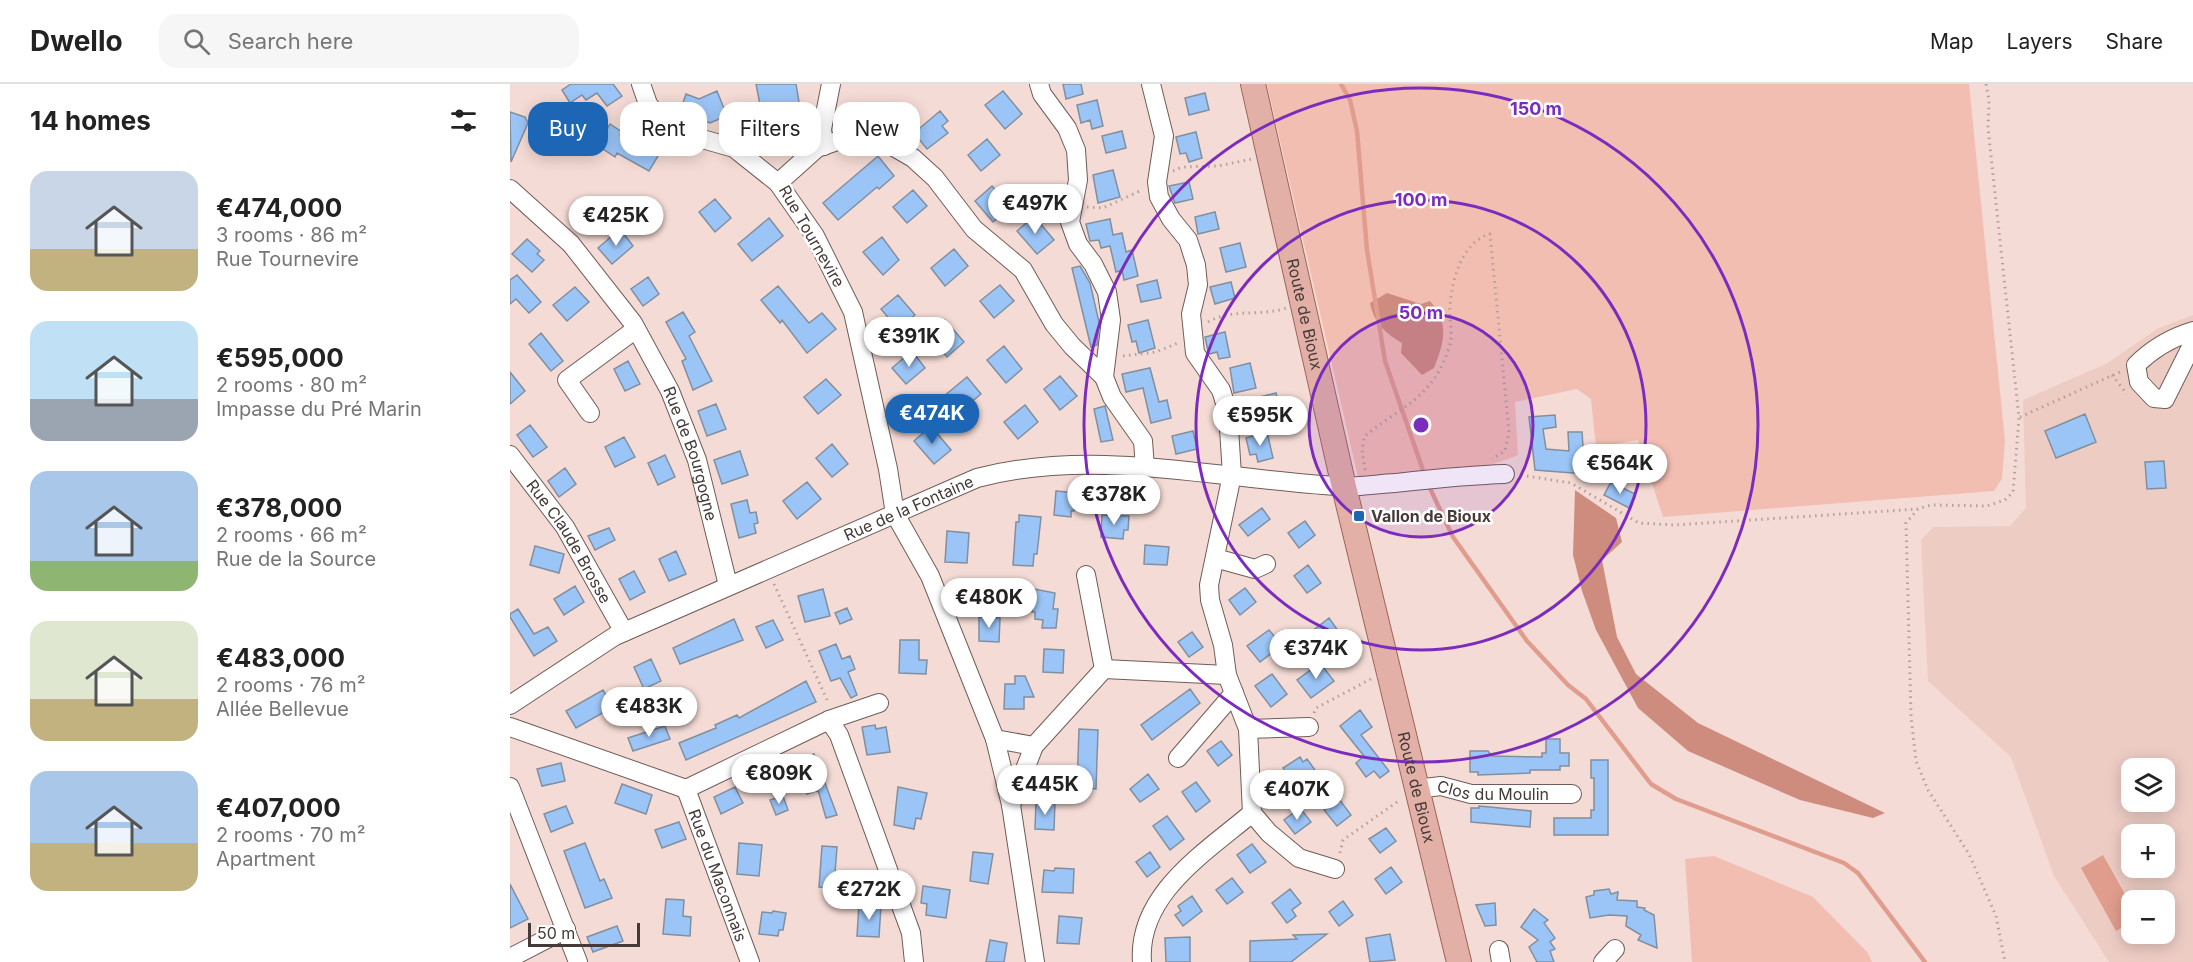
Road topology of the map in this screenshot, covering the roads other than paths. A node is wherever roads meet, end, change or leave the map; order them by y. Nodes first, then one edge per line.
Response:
1 (641, 84) edge
2 (831, 84) edge
3 (1038, 84) edge
4 (1150, 84) edge
5 (1253, 84) edge
6 (824, 146) junction
7 (778, 183) junction
8 (510, 189) edge
9 (636, 329) junction
10 (2193, 331) edge
11 (2193, 343) edge
12 (1104, 377) junction
13 (590, 413) dead end
14 (510, 454) edge
15 (1144, 468) junction
16 (1505, 474) road end
17 (1232, 475) junction
18 (1356, 486) junction
19 (895, 514) junction
20 (1215, 558) junction
21 (1266, 564) dead end
22 (1086, 575) dead end
23 (728, 585) junction
24 (624, 632) junction
25 (1104, 669) junction
26 (1227, 675) junction
27 (1234, 693) junction
28 (879, 703) dead end
29 (510, 705) edge
30 (829, 720) junction
31 (1309, 726) road end
32 (510, 727) edge
33 (1248, 729) junction
34 (995, 739) junction
35 (1034, 746) junction
36 (1178, 758) dead end
37 (510, 787) edge
38 (686, 789) junction
39 (1416, 789) junction
40 (1572, 794) dead end
41 (1011, 805) junction
42 (1252, 813) junction
43 (1335, 869) road end
44 (566, 929) junction
45 (510, 958) edge
46 (579, 962) edge
47 (750, 962) edge
48 (914, 962) edge
49 (1035, 962) edge
50 (1142, 962) edge
51 (1459, 962) edge

1 - 7 street
2 - 6 street
3 - 12 street
4 - 17 street
5 - 18 main road, Route de Bioux
6 - 7 street, Rue Tournevire
6 - 12 street, Rue Tournevire
7 - 19 street, Rue Tournevire
8 - 9 street, Rue de Bourgogne
9 - 13 street
9 - 23 street, Rue de Bourgogne
10 - 11 street
12 - 15 street
14 - 24 street, Rue Claude Brosse
15 - 17 street, Rue de la Fontaine
15 - 19 street, Rue de la Fontaine
16 - 18 street, Rue de la Fontaine
17 - 18 street, Rue de la Fontaine
17 - 20 street
18 - 39 main road, Route de Bioux
19 - 23 street, Rue de la Fontaine
19 - 34 street
20 - 21 street
20 - 26 street
22 - 25 street
23 - 24 street, Rue de la Fontaine
24 - 29 street, Rue de la Fontaine
25 - 26 street
25 - 35 street
26 - 27 street
27 - 33 street
27 - 36 street
28 - 30 street
30 - 38 street
30 - 48 street
31 - 33 street
32 - 38 street
33 - 42 street
34 - 35 street
34 - 41 street
35 - 41 street
37 - 44 street
38 - 47 street, Rue du Maconnais
39 - 40 street, Clos du Moulin
39 - 51 main road, Route de Bioux
41 - 49 street
42 - 43 street
42 - 50 street
44 - 45 street
44 - 46 street

